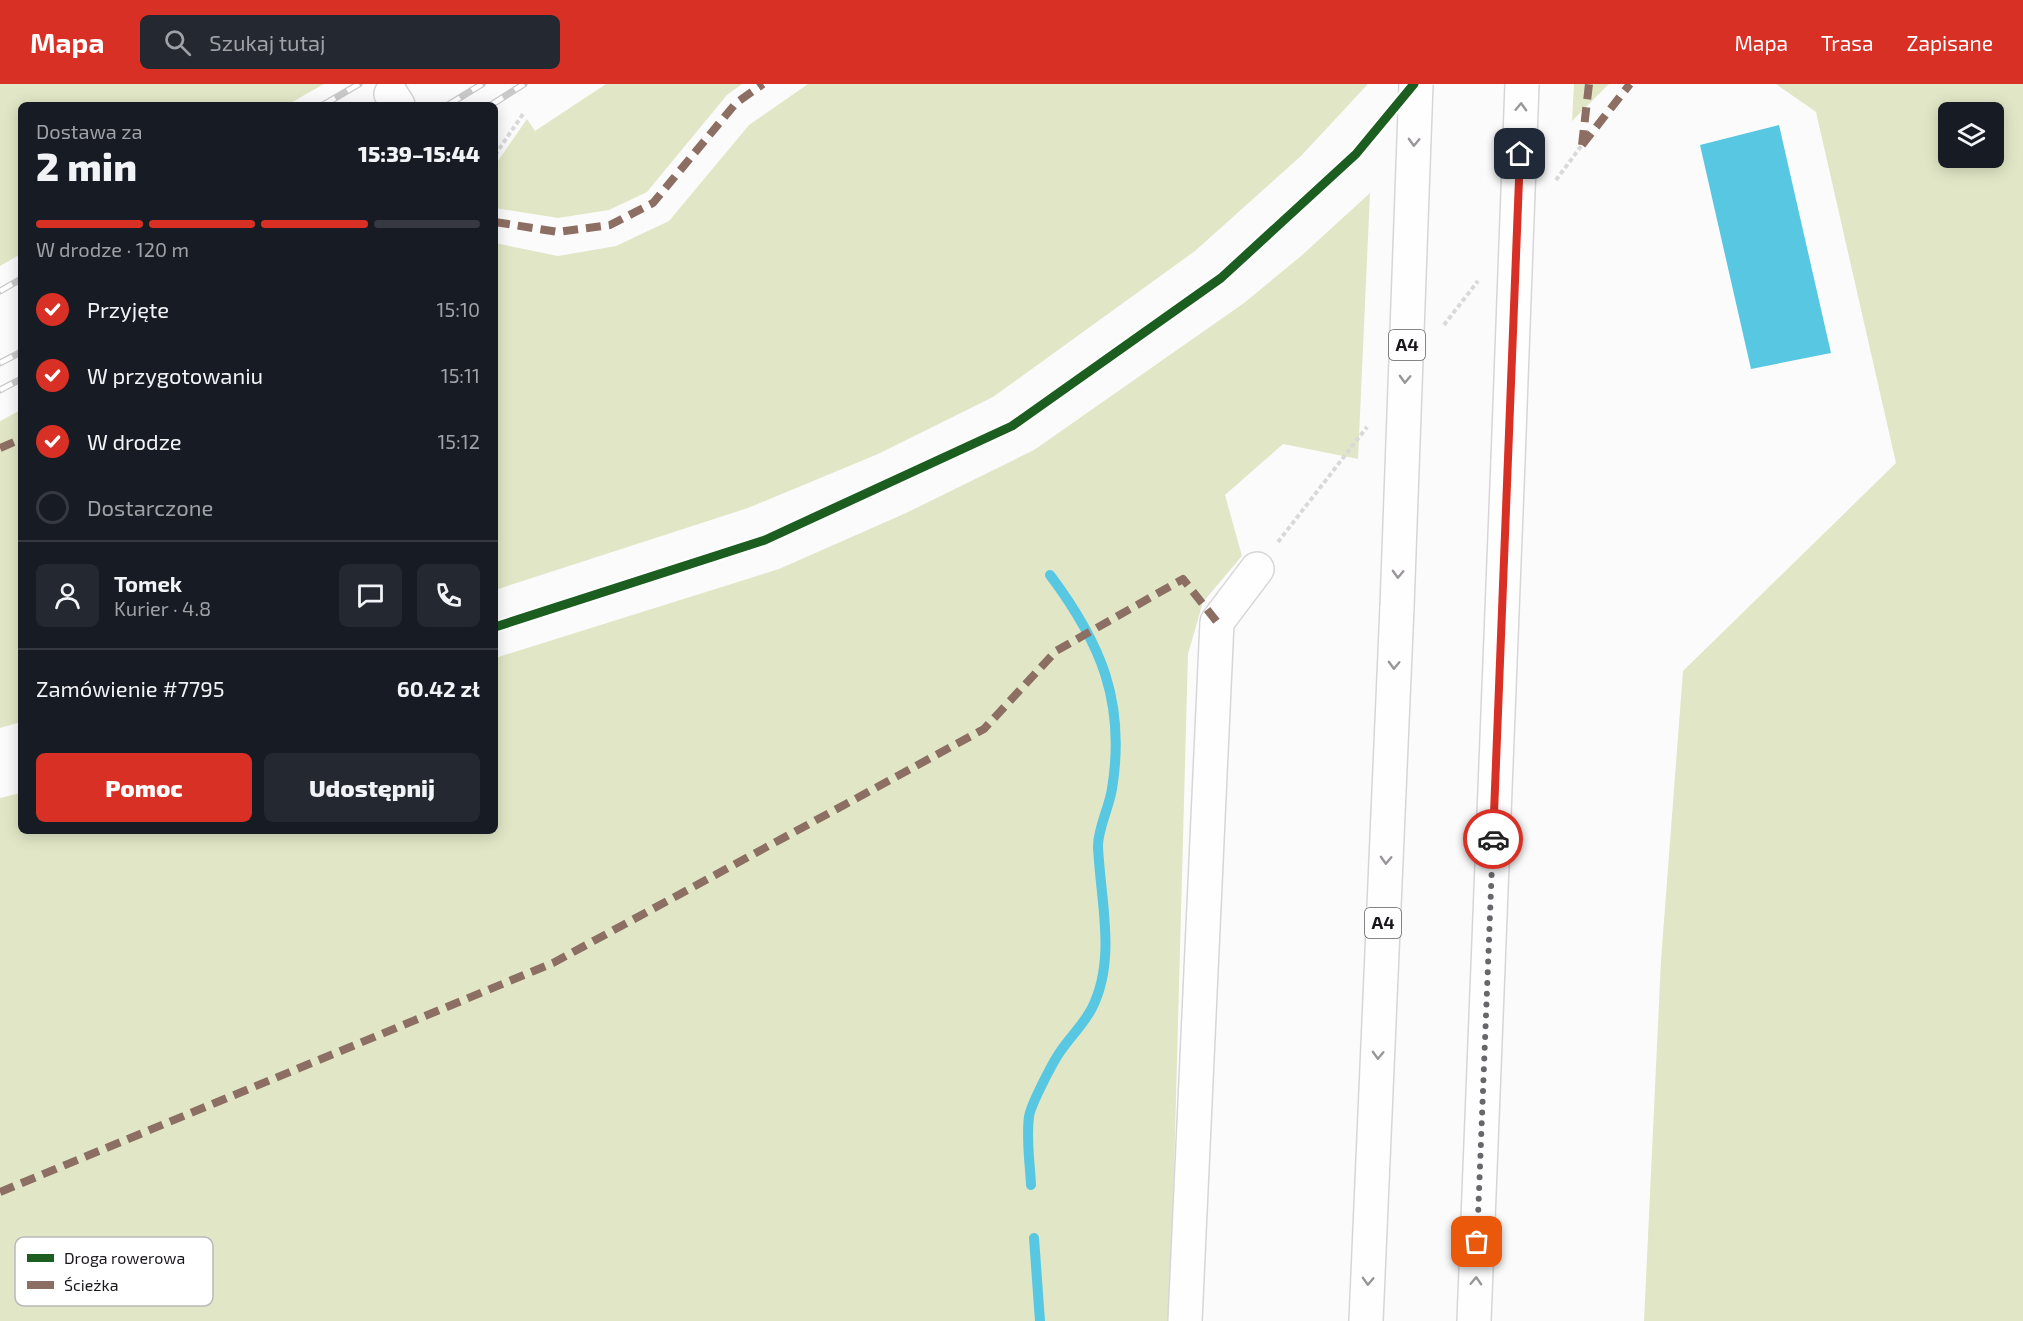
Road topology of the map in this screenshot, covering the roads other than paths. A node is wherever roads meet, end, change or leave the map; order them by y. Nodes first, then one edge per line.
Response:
1 (1416, 84) edge
2 (1522, 84) edge
3 (1257, 569) dead end
4 (1185, 1321) edge
5 (1366, 1321) edge
6 (1474, 1321) edge

1 -> 5 main road, A4, bridge
6 -> 2 main road, bridge
3 - 4 main road

